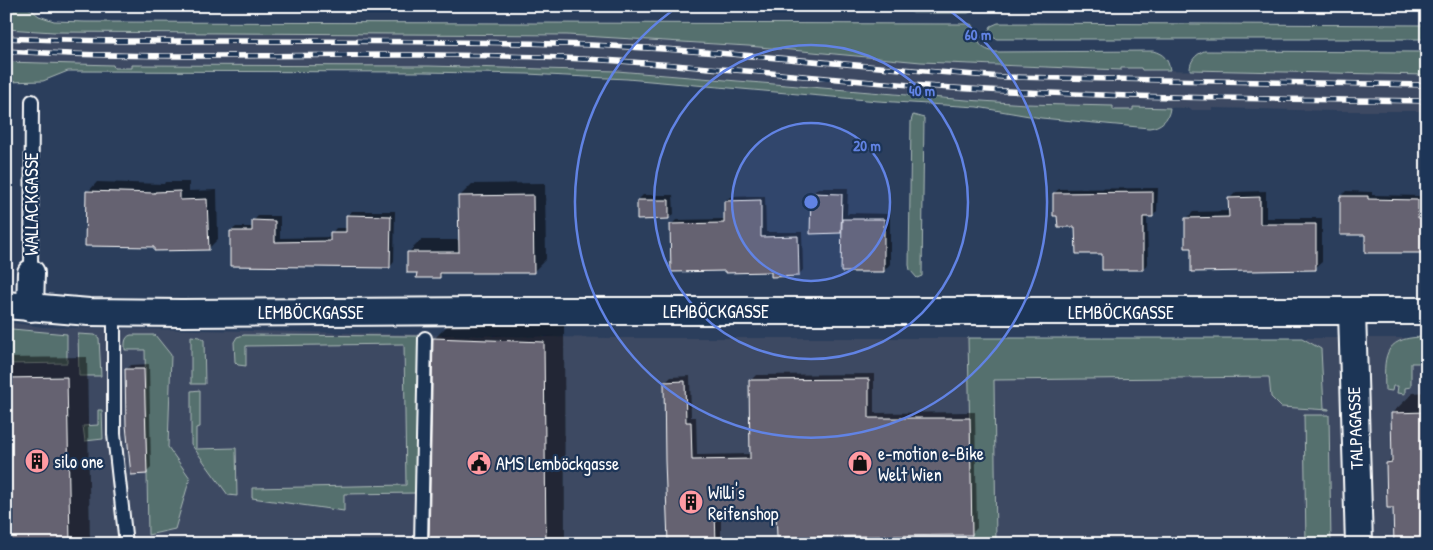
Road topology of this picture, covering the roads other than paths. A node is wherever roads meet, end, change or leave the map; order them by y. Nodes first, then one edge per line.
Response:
1 (32, 101) dead end
2 (31, 273) joint
3 (18, 306) edge
4 (1427, 311) edge
5 (1352, 312) junction
6 (114, 313) junction
7 (424, 338) dead end
8 (126, 544) edge
9 (421, 544) edge
10 (1359, 544) edge

1 - 2 lane, WALLACKGASSE
2 - 3 street, WALLACKGASSE
3 - 6 street, LEMBÖCKGASSE
4 - 5 street, LEMBÖCKGASSE
5 - 6 street, LEMBÖCKGASSE
5 - 10 street, TALPAGASSE
6 - 8 lane
7 - 9 lane

